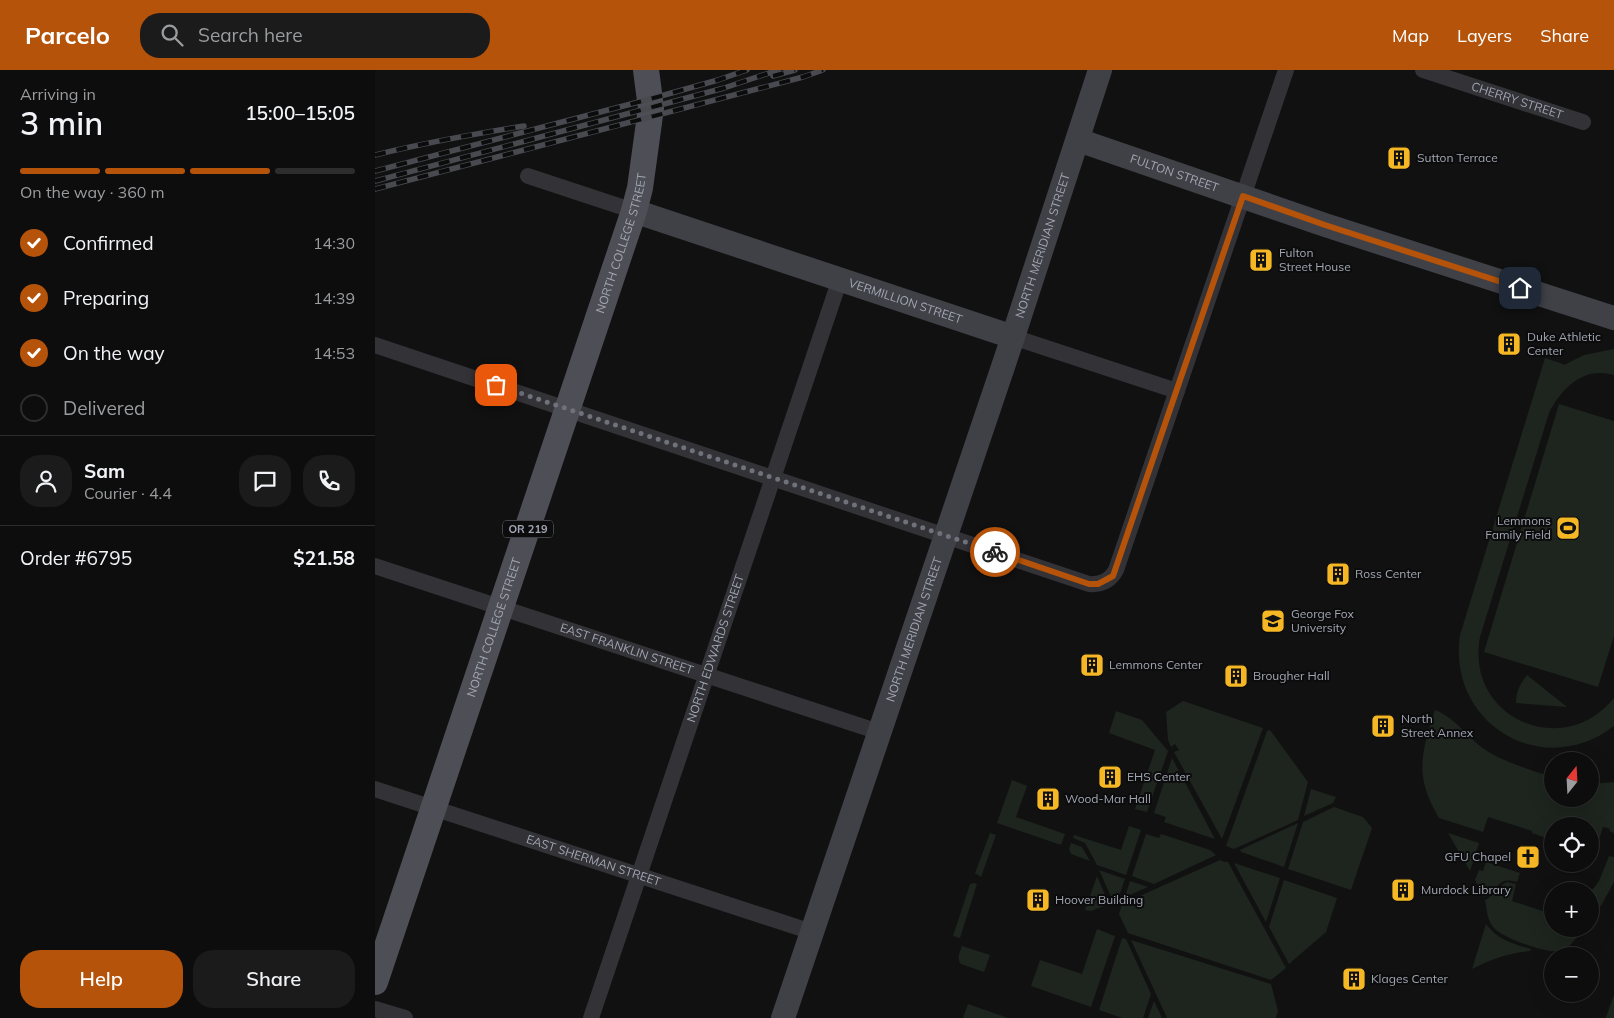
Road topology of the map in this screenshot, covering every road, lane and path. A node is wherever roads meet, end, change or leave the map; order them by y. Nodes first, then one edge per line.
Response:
1 (646, 70) edge
2 (1100, 70) edge
3 (1287, 70) edge
4 (1423, 70) edge
5 (1583, 122) dead end
6 (1078, 140) junction
7 (528, 176) dead end
8 (1243, 196) junction
9 (634, 211) junction
10 (841, 279) junction
11 (1614, 318) edge
12 (1013, 337) junction
13 (375, 344) edge
14 (1177, 391) junction
15 (568, 410) junction
16 (773, 478) junction
17 (945, 535) junction
18 (375, 566) edge
19 (501, 608) junction
20 (706, 676) junction
21 (879, 732) junction
22 (375, 789) edge
23 (433, 808) junction
24 (639, 876) junction
25 (812, 932) junction
26 (375, 982) edge
27 (375, 1009) edge
28 (405, 1018) edge
29 (591, 1018) edge
30 (783, 1018) edge

1 - 9 main road, NORTH COLLEGE STREET / OR 219
2 - 6 street, NORTH MERIDIAN STREET
3 - 8 street
4 - 5 street, CHERRY STREET
6 - 8 street, FULTON STREET
6 - 12 street, NORTH MERIDIAN STREET
7 - 9 street
8 - 11 street, FULTON STREET
8 - 14 street
9 - 10 street, VERMILLION STREET
9 - 15 main road, NORTH COLLEGE STREET / OR 219
10 - 12 street, VERMILLION STREET
10 - 16 street, NORTH EDWARDS STREET
12 - 14 street, VERMILLION STREET
12 - 17 street, NORTH MERIDIAN STREET
13 - 15 street
14 - 17 street
15 - 16 street
15 - 19 main road, NORTH COLLEGE STREET / OR 219
16 - 17 street
16 - 20 street, NORTH EDWARDS STREET
17 - 21 street, NORTH MERIDIAN STREET
18 - 19 street, EAST FRANKLIN STREET
19 - 20 street, EAST FRANKLIN STREET
19 - 23 main road, NORTH COLLEGE STREET / OR 219
20 - 21 street, EAST FRANKLIN STREET
20 - 24 street, NORTH EDWARDS STREET
21 - 25 street, NORTH MERIDIAN STREET
22 - 23 street, EAST SHERMAN STREET
23 - 24 street, EAST SHERMAN STREET
23 - 26 main road, NORTH COLLEGE STREET / OR 219
24 - 25 street, EAST SHERMAN STREET
24 - 29 street, NORTH EDWARDS STREET
25 - 30 street, NORTH MERIDIAN STREET
27 - 28 street

